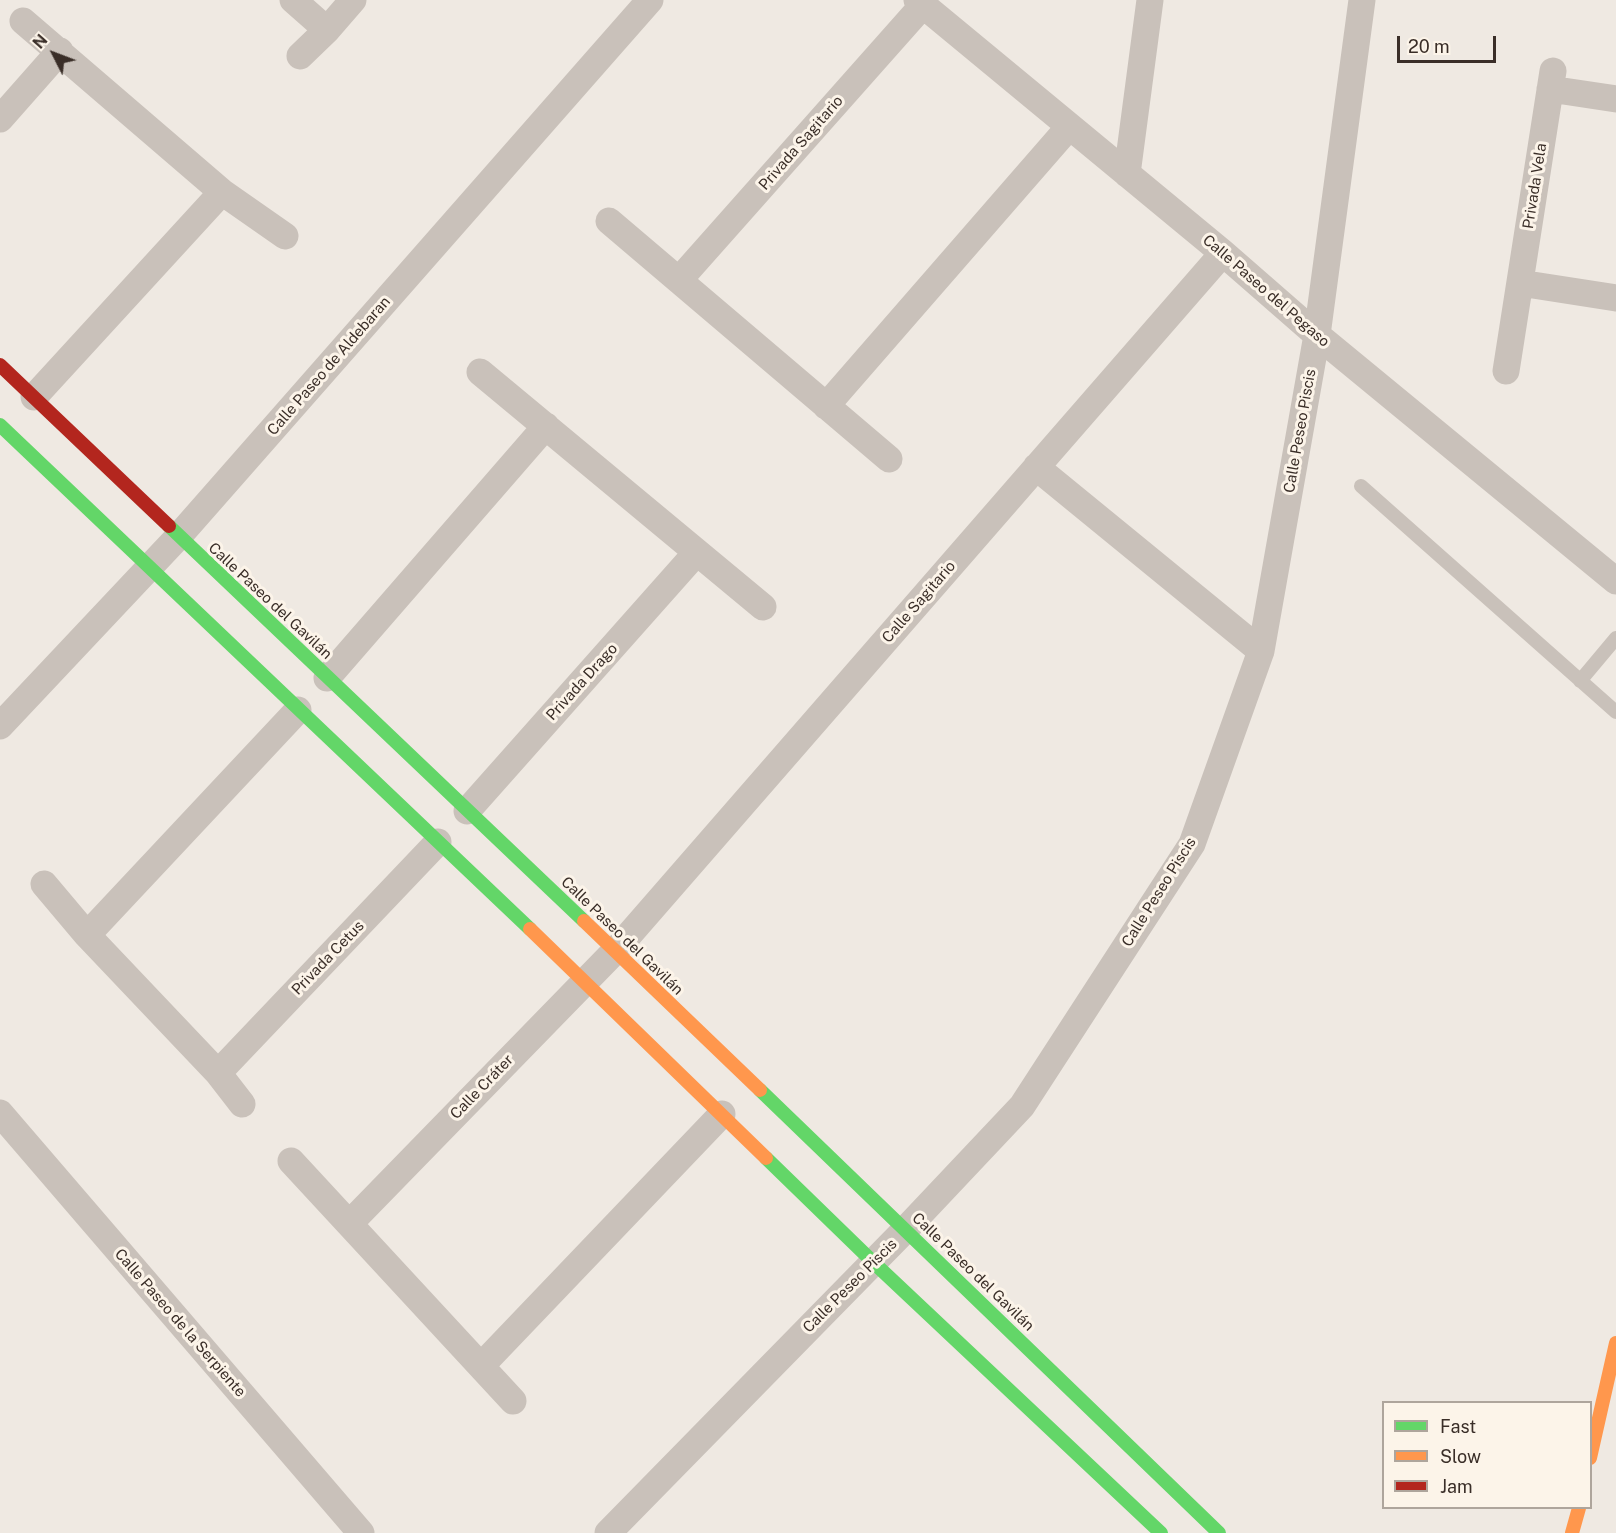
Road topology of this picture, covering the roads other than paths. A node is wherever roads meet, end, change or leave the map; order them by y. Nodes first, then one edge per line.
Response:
1 (293, 0) edge
2 (352, 0) edge
3 (650, 0) edge
4 (1150, 0) edge
5 (1362, 0) edge
6 (920, 2) edge
7 (950, 12) edge
8 (23, 21) dead end
9 (327, 30) junction
10 (60, 51) junction
11 (300, 56) dead end
12 (1616, 99) edge
13 (0, 119) edge
14 (1069, 127) junction
15 (1127, 174) junction
16 (222, 192) junction
17 (609, 221) dead end
18 (285, 236) dead end
19 (1223, 253) junction
20 (679, 280) junction
21 (1520, 283) junction
22 (1616, 297) edge
23 (1317, 335) junction
24 (0, 365) edge
25 (1506, 371) dead end
26 (480, 372) dead end
27 (34, 397) junction
28 (826, 406) junction
29 (0, 425) edge
30 (546, 426) junction
31 (889, 459) dead end
32 (1036, 467) junction
33 (1361, 486) dead end
34 (178, 537) junction
35 (697, 552) junction
36 (150, 568) junction
37 (1616, 581) edge
38 (763, 607) dead end
39 (1616, 638) edge
40 (1260, 651) junction
41 (327, 678) junction
42 (1580, 681) junction
43 (298, 710) junction
44 (1616, 712) edge
45 (0, 726) edge
46 (467, 811) junction
47 (438, 842) junction
48 (44, 884) dead end
49 (87, 935) junction
50 (615, 951) junction
51 (585, 981) junction
52 (218, 1073) junction
53 (242, 1104) dead end
54 (0, 1113) edge
55 (722, 1114) junction
56 (291, 1161) dead end
57 (350, 1223) junction
58 (905, 1230) junction
59 (873, 1262) junction
60 (1616, 1343) edge
61 (481, 1366) junction
62 (513, 1401) dead end
63 (1592, 1449) edge
64 (1579, 1509) edge
65 (360, 1533) edge
66 (608, 1533) edge
67 (1161, 1533) edge
68 (1219, 1533) edge
69 (1572, 1533) edge

1 - 9 street
2 - 9 street
3 - 34 street, Calle Paseo de Aldebaran
4 - 15 street
5 - 23 street, Calle Peseo Piscis
6 - 7 street, Calle Paseo del Pegaso
6 - 20 street, Privada Sagitario
7 - 14 street, Calle Paseo del Pegaso
8 - 10 street
9 - 11 street
10 - 13 street
10 - 16 street
12 - 21 street, Privada Vela
14 - 15 street, Calle Paseo del Pegaso
14 - 28 street
15 - 19 street, Calle Paseo del Pegaso
16 - 18 street
16 - 27 street
17 - 20 street
19 - 23 street, Calle Paseo del Pegaso
19 - 32 street, Calle Sagitario
20 - 28 street
21 - 22 street
21 - 25 street, Privada Vela
23 - 37 street, Calle Paseo del Pegaso
23 - 40 street, Calle Peseo Piscis
24 - 27 street, Calle Paseo del Gavilán
26 - 30 street
27 - 34 street, Calle Paseo del Gavilán
28 - 31 street
29 - 36 street
30 - 35 street
30 - 41 street
32 - 40 street
32 - 50 street, Calle Sagitario
33 - 42 lane
34 - 36 street, Calle Paseo de Aldebaran
34 - 41 street, Calle Paseo del Gavilán
35 - 38 street
35 - 46 street, Privada Drago
36 - 43 street
36 - 45 street, Calle Paseo de Aldebaran
39 - 42 lane
40 - 58 street, Calle Peseo Piscis
41 - 46 street, Calle Paseo del Gavilán
42 - 44 lane
43 - 47 street
43 - 49 street
46 - 50 street, Calle Paseo del Gavilán
47 - 51 street
47 - 52 street, Privada Cetus
48 - 49 street
49 - 52 street
50 - 51 street, Calle Cráter
50 - 58 street, Calle Paseo del Gavilán
51 - 55 street
51 - 57 street, Calle Cráter
52 - 53 street
54 - 65 street, Calle Paseo de la Serpiente
55 - 59 street
55 - 61 street
56 - 57 street
57 - 61 street
58 - 59 street, Calle Peseo Piscis
58 - 68 street, Calle Paseo del Gavilán
59 - 66 street, Calle Peseo Piscis
59 - 67 street
60 - 63 street
61 - 62 street
64 - 69 street

